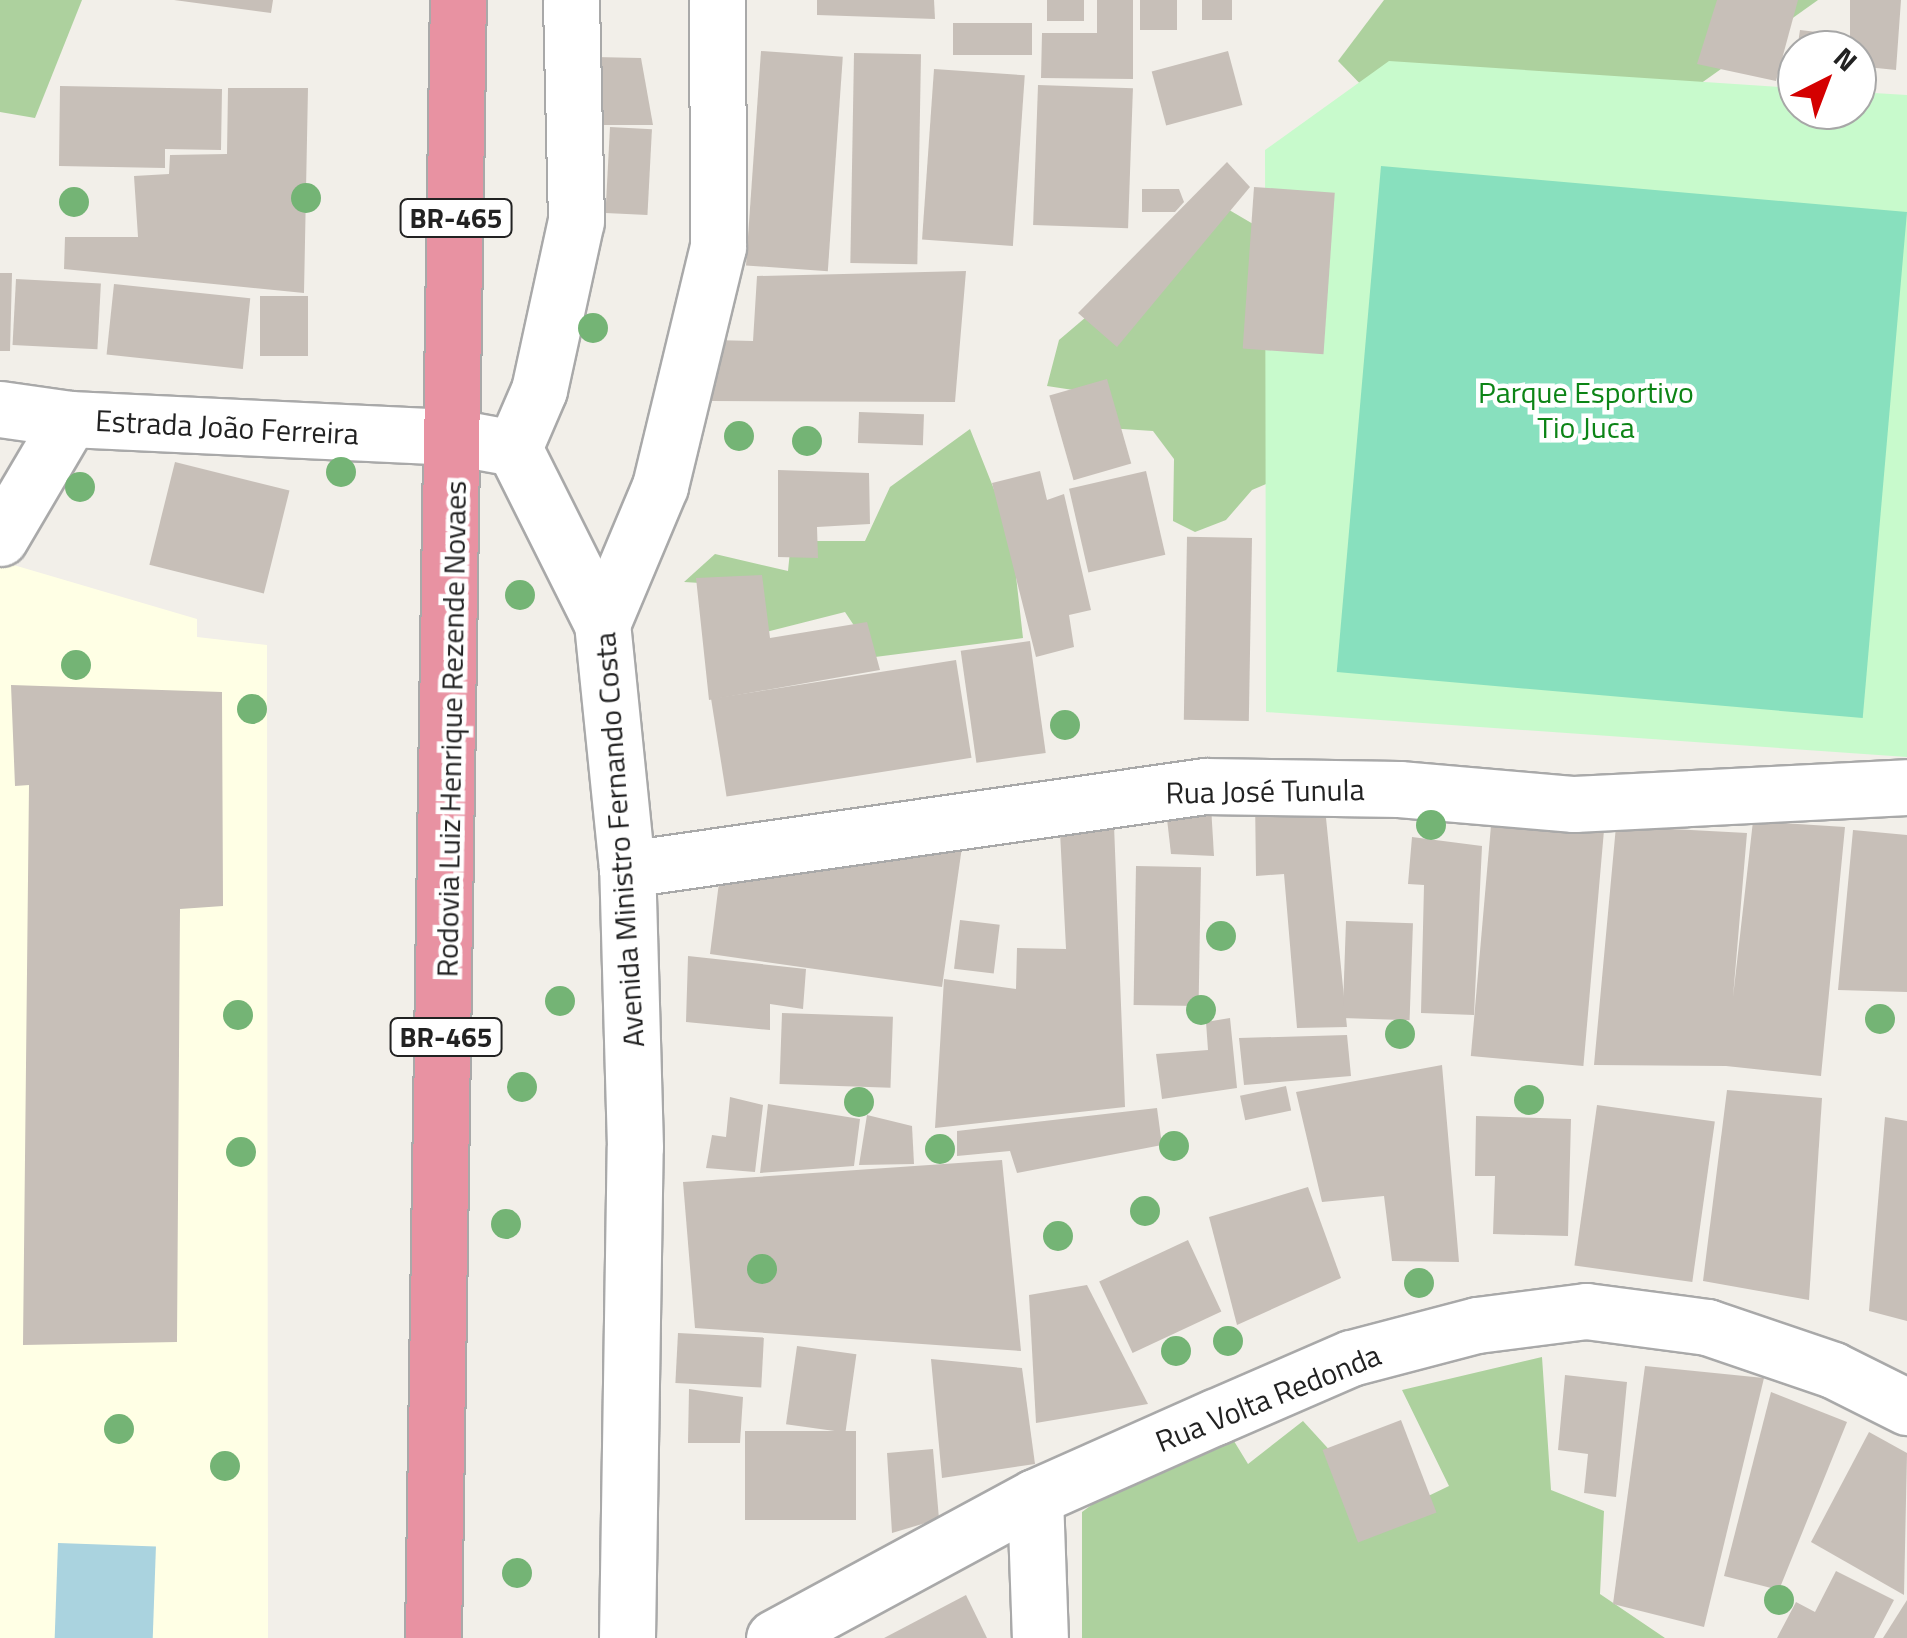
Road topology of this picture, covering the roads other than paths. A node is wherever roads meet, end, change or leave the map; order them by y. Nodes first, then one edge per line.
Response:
1 (458, 0) edge
2 (572, 0) edge
3 (717, 0) edge
4 (0, 409) edge
5 (70, 419) junction
6 (455, 437) junction
7 (514, 448) junction
8 (0, 538) edge
9 (602, 624) junction
10 (1907, 788) edge
11 (627, 869) junction
12 (1907, 1406) edge
13 (1035, 1498) junction
14 (433, 1638) edge
15 (626, 1638) edge
16 (774, 1638) edge
17 (1040, 1638) edge

1 - 6 highway, Rodovia Luiz Henrique Rezende Novaes / BR-465
2 - 7 street
3 - 9 street, Avenida Ministro Fernando Costa
4 - 5 street, Estrada João Ferreira
5 - 6 street, Estrada João Ferreira
5 - 8 street
6 - 7 street, Estrada João Ferreira
6 - 14 highway, Rodovia Luiz Henrique Rezende Novaes / BR-465
7 - 9 street
9 - 11 street, Avenida Ministro Fernando Costa
10 - 11 street, Rua José Tunula
11 - 15 street, Avenida Ministro Fernando Costa
12 - 13 street, Rua Volta Redonda
13 - 16 street, Rua Volta Redonda
13 - 17 street

